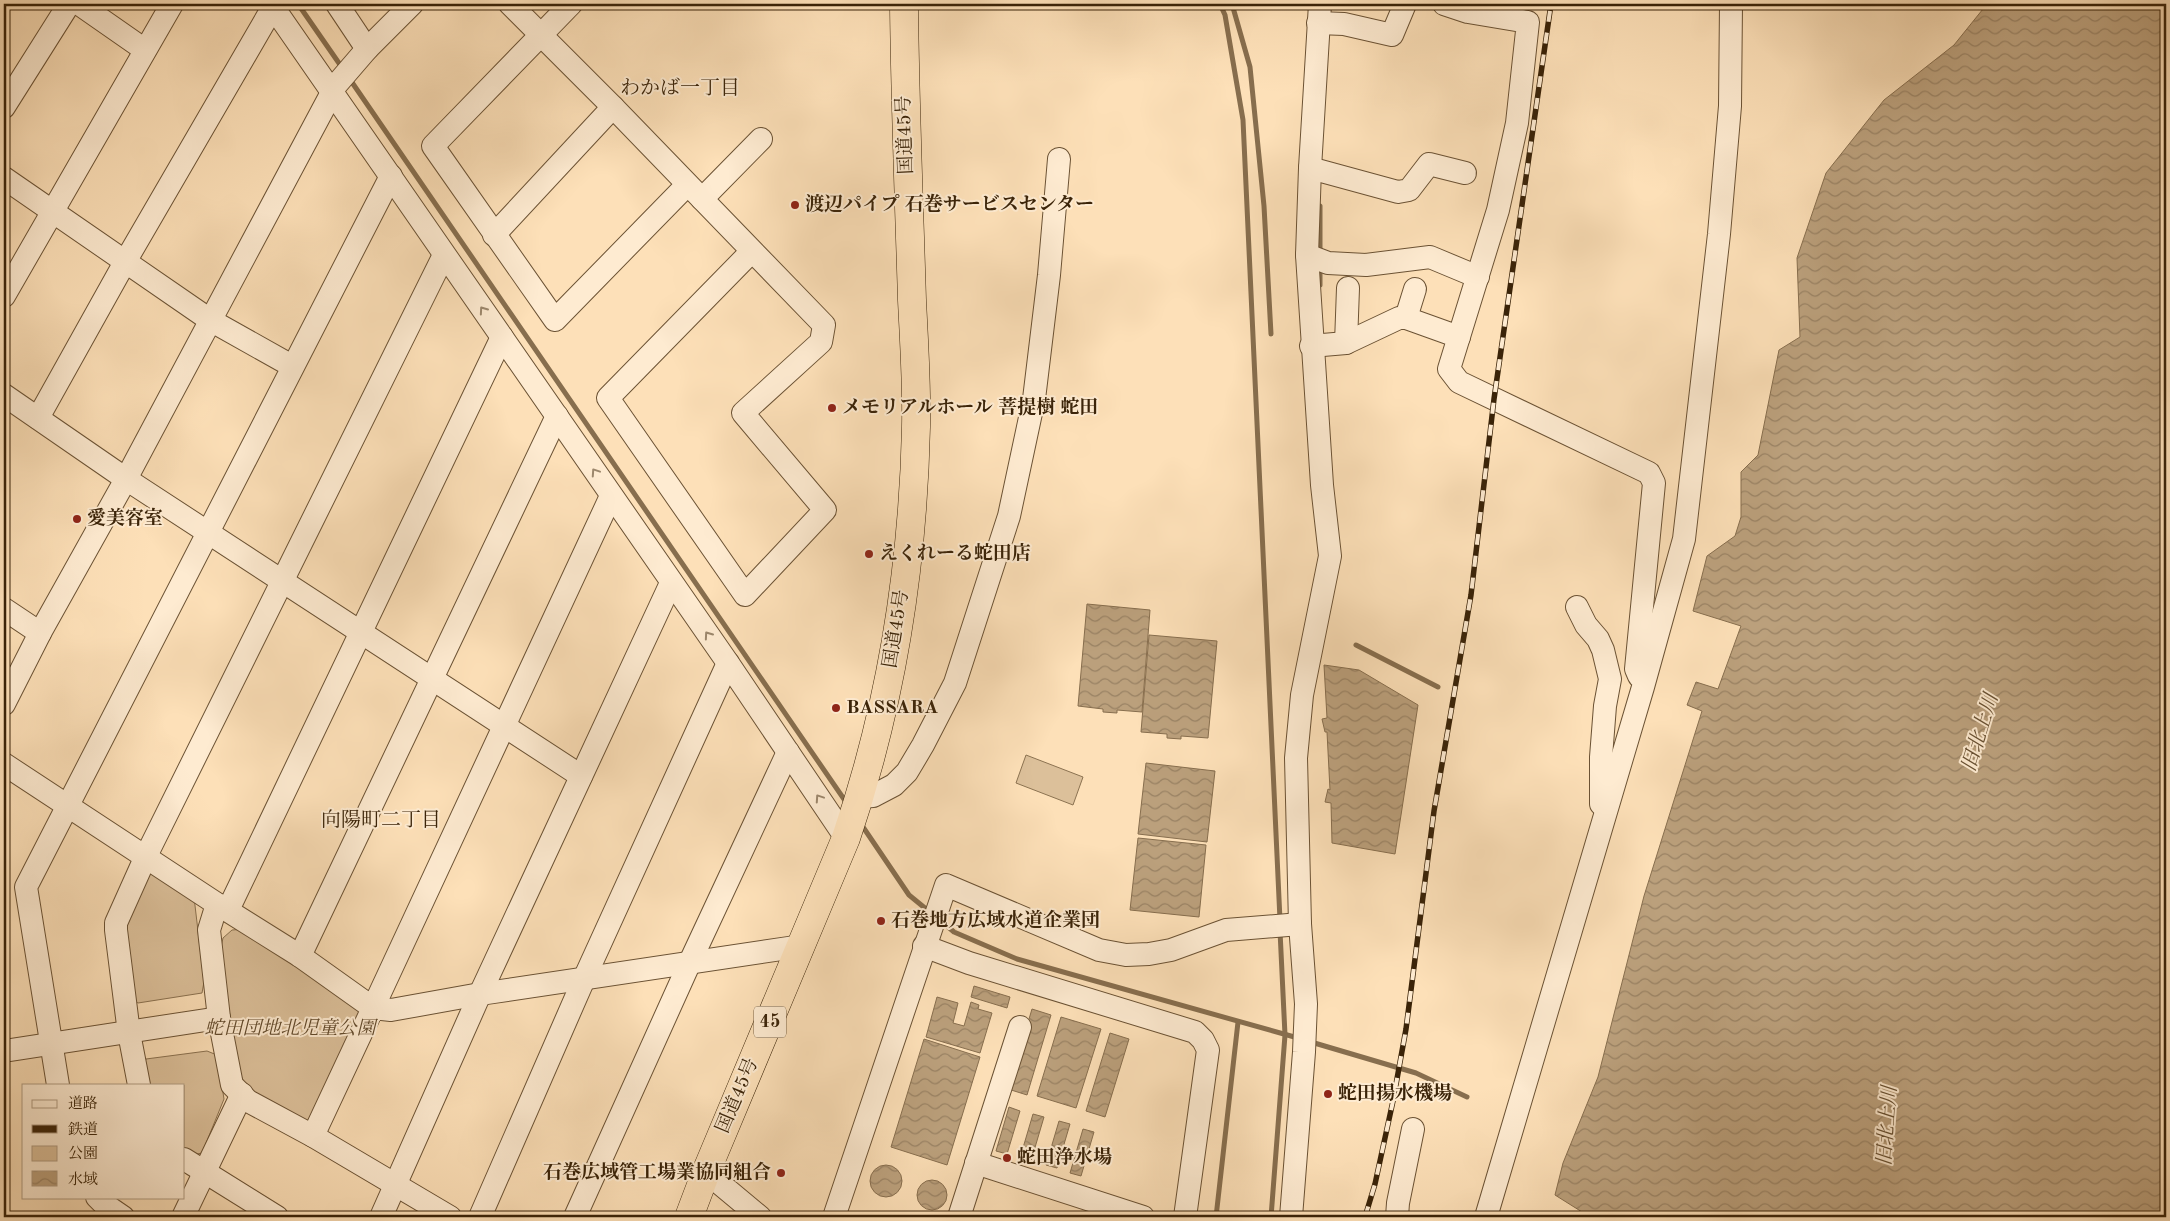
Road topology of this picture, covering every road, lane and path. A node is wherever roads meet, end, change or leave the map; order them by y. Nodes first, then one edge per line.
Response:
1 (69, 4) edge
2 (79, 4) edge
3 (172, 4) edge
4 (338, 4) edge
5 (412, 4) edge
6 (510, 4) edge
7 (571, 4) edge
8 (904, 4) edge
9 (1405, 4) edge
10 (1444, 4) edge
11 (1731, 4) edge
12 (1747, 4) edge
13 (272, 5) edge
14 (1324, 19) edge
15 (541, 35) junction
16 (145, 50) junction
17 (362, 56) junction
18 (1731, 69) junction
19 (335, 88) junction
20 (613, 106) junction
21 (4, 107) edge
22 (761, 139) dead end
23 (1059, 159) dead end
24 (1316, 170) junction
25 (1465, 173) dead end
26 (390, 176) junction
27 (4, 178) edge
28 (695, 192) junction
29 (52, 211) junction
30 (494, 235) junction
31 (752, 251) junction
32 (444, 255) junction
33 (1307, 255) junction
34 (125, 262) junction
35 (1478, 277) junction
36 (1348, 288) dead end
37 (1415, 290) dead end
38 (4, 296) edge
39 (1406, 318) junction
40 (210, 320) junction
41 (502, 337) junction
42 (1459, 337) junction
43 (1346, 343) junction
44 (1312, 346) junction
45 (292, 366) junction
46 (7, 404) edge
47 (557, 416) junction
48 (38, 418) junction
49 (126, 479) junction
50 (611, 496) junction
51 (207, 531) junction
52 (284, 581) junction
53 (671, 583) junction
54 (1577, 607) dead end
55 (4, 609) edge
56 (360, 631) junction
57 (40, 633) junction
58 (728, 663) junction
59 (431, 678) junction
60 (1643, 687) junction
61 (4, 704) edge
62 (504, 726) junction
63 (788, 752) junction
64 (4, 764) edge
65 (581, 776) junction
66 (68, 804) junction
67 (853, 816) junction
68 (1601, 828) junction
69 (146, 856) junction
70 (222, 907) junction
71 (1300, 924) junction
72 (802, 946) junction
73 (924, 946) junction
74 (300, 956) junction
75 (690, 962) junction
76 (584, 979) junction
77 (480, 994) junction
78 (373, 1008) junction
79 (219, 1018) junction
80 (1020, 1027) dead end
81 (130, 1033) junction
82 (51, 1044) junction
83 (4, 1051) edge
84 (58, 1084) edge
85 (139, 1084) edge
86 (242, 1094) junction
87 (1413, 1129) dead end
88 (313, 1136) junction
89 (185, 1160) edge
90 (976, 1163) junction
91 (204, 1172) junction
92 (706, 1172) junction
93 (396, 1184) junction
94 (98, 1198) edge
95 (123, 1217) edge
96 (183, 1217) edge
97 (277, 1217) edge
98 (380, 1217) edge
99 (450, 1217) edge
100 (480, 1217) edge
101 (575, 1217) edge
102 (689, 1217) edge
103 (760, 1217) edge
104 (834, 1217) edge
105 (959, 1217) edge
106 (1143, 1217) edge
107 (1185, 1217) edge
108 (1291, 1217) edge
109 (1397, 1217) edge
110 (1486, 1217) edge

1 - 21 street
2 - 16 street
3 - 16 street
4 - 17 street
5 - 17 street
6 - 15 street
7 - 15 street
8 - 67 highway, 国道45号 / 45
9 - 14 street
10 - 35 street
11 - 18 street
12 - 18 street
13 - 19 street
13 - 34 street
14 - 24 street
15 - 20 street
15 - 30 street
16 - 29 street
17 - 19 street
18 - 60 street
19 - 26 street
19 - 40 street
20 - 28 street
20 - 30 street
22 - 28 street
23 - 67 street
24 - 25 street
24 - 33 street
26 - 32 street
26 - 45 street
27 - 29 street
28 - 30 street
28 - 31 street
29 - 34 street
29 - 38 street
31 - 31 street
41 -> 32 street
32 - 52 street
33 - 35 street
33 - 44 street
34 - 40 street
34 - 48 street
35 - 42 street
36 - 43 street
37 - 39 street
39 - 42 street
39 - 43 street
40 - 45 street
40 - 49 street
41 - 47 street
41 - 56 street
42 - 60 street
43 - 44 street
44 - 71 street
45 - 51 street
46 - 48 street
50 -> 47 street
47 - 59 street
48 - 49 street
49 - 51 street
49 - 57 street
50 - 53 street
50 - 62 street
51 - 52 street
51 - 66 street
52 - 56 street
52 - 69 street
58 -> 53 street
53 - 65 street
54 - 68 street
55 - 57 street
56 - 59 street
56 - 70 street
57 - 61 street
58 - 63 street
58 - 76 street
59 - 62 street
59 - 74 street
60 - 68 street
62 - 65 street
62 - 78 street
67 -> 63 street
63 - 75 street
64 - 66 street
65 - 77 street
66 - 69 street
66 - 82 street
67 - 72 highway, 国道45号 / 45
68 - 110 street
69 - 70 street
69 - 81 street
70 - 74 street
70 - 79 street
71 - 73 street
71 - 108 street
72 - 75 street
72 - 92 highway, 国道45号 / 45
73 - 104 street
73 - 107 street
74 - 78 street
75 - 76 street
75 - 101 street
76 - 77 street
76 - 100 street
77 - 78 street
77 - 93 street
78 - 88 street
79 - 81 street
79 - 86 street
80 - 90 street
81 - 82 street
81 - 85 street
82 - 83 street
82 - 84 street
86 - 88 street
86 - 91 street
87 - 109 street
88 - 93 street
89 - 91 street
90 - 105 street
90 - 106 street
91 - 96 street
91 - 97 street
92 - 102 highway, 国道45号 / 45
92 - 103 street
93 - 98 street
93 - 99 street
94 - 95 street

